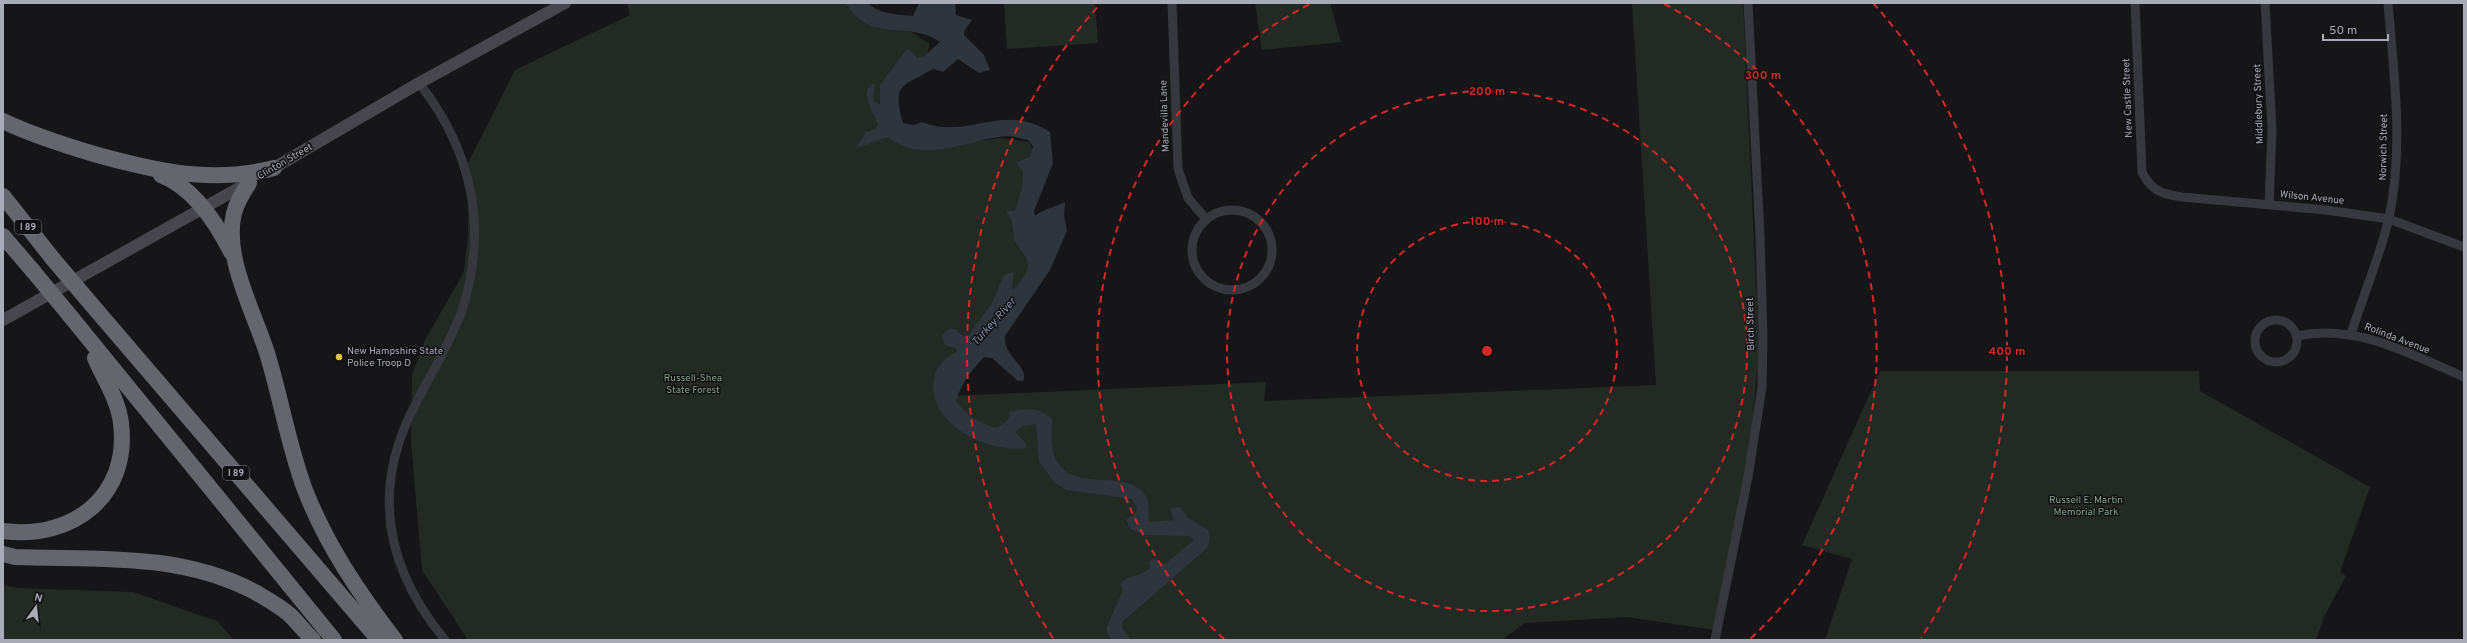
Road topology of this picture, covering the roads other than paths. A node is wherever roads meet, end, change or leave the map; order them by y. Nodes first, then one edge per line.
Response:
1 (565, 3) edge
2 (1172, 3) edge
3 (1748, 3) edge
4 (2135, 3) edge
5 (2265, 3) edge
6 (2388, 3) edge
7 (419, 84) junction
8 (3, 121) edge
9 (145, 168) junction
10 (274, 168) junction
11 (249, 183) junction
12 (2153, 189) joint
13 (3, 196) edge
14 (2270, 205) junction
15 (203, 209) junction
16 (1206, 219) junction
17 (2388, 219) junction
18 (3, 236) edge
19 (2464, 247) edge
20 (237, 266) junction
21 (3, 320) edge
22 (2351, 334) junction
23 (86, 336) junction
24 (2297, 336) junction
25 (2464, 377) edge
26 (3, 531) edge
27 (3, 554) edge
28 (313, 640) edge
29 (334, 640) edge
30 (379, 640) edge
31 (395, 640) edge
32 (445, 640) edge
33 (1715, 640) edge

1 - 7 main road, Clinton Street
2 - 16 street, Mandevilla Lane
3 - 33 street, Birch Street
4 - 12 street, New Castle Street
5 - 14 street, Middlebury Street
6 - 17 street, Norwich Street
7 - 10 main road, Clinton Street
7 - 32 street
8 - 9 highway
9 - 10 highway
9 - 15 highway
10 - 11 main road, Clinton Street
11 - 15 main road, Clinton Street
11 - 20 highway
12 - 14 street, Wilson Avenue
13 - 30 highway, I 89, bridge
14 - 17 street, Wilson Avenue
15 - 20 highway
15 - 21 main road, Clinton Street
16 - 16 street
17 - 19 street, Wilson Avenue
17 - 22 street, Norwich Street
18 - 23 highway, I 89, bridge
20 - 31 highway
22 - 24 street, Rolinda Avenue
22 - 25 street, Rolinda Avenue
23 - 26 highway
23 - 29 highway, I 89
24 - 24 street
27 - 28 highway

